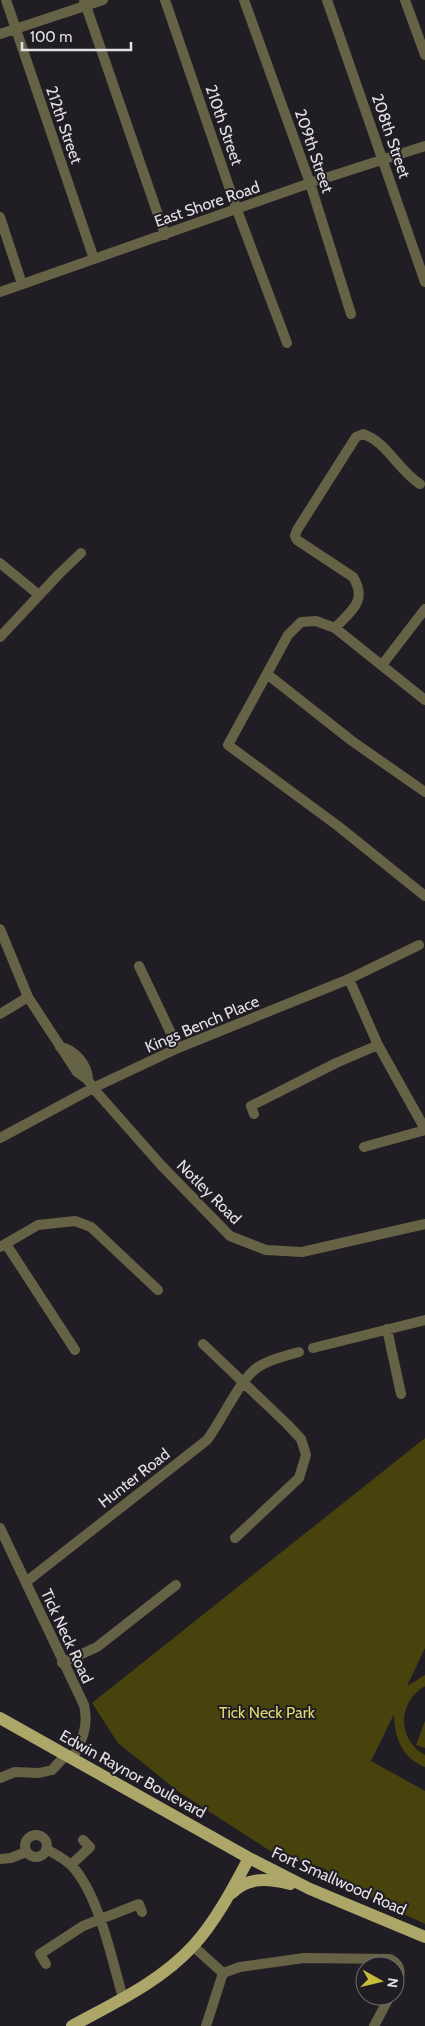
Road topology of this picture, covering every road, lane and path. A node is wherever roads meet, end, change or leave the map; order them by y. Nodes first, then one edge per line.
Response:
1 (6, 0) edge
2 (103, 0) edge
3 (165, 0) edge
4 (244, 0) edge
5 (327, 0) edge
6 (405, 0) edge
7 (85, 3) edge
8 (16, 29) junction
9 (0, 34) edge
10 (425, 55) edge
11 (425, 146) edge
12 (384, 161) junction
13 (310, 183) junction
14 (237, 210) junction
15 (0, 217) edge
16 (166, 235) junction
17 (94, 259) junction
18 (425, 282) edge
19 (22, 284) junction
20 (0, 292) edge
21 (351, 314) dead end
22 (287, 343) dead end
23 (420, 484) dead end
24 (81, 553) dead end
25 (0, 563) edge
26 (39, 595) junction
27 (425, 609) edge
28 (335, 628) junction
29 (0, 637) edge
30 (382, 665) junction
31 (267, 674) junction
32 (425, 700) edge
33 (425, 792) edge
34 (425, 896) edge
35 (0, 929) edge
36 (419, 945) dead end
37 (139, 966) dead end
38 (349, 979) junction
39 (28, 997) junction
40 (0, 1014) edge
41 (378, 1045) junction
42 (178, 1048) junction
43 (90, 1084) junction
44 (254, 1114) dead end
45 (425, 1130) edge
46 (0, 1138) edge
47 (364, 1147) dead end
48 (425, 1224) edge
49 (3, 1246) edge
50 (158, 1290) dead end
51 (425, 1320) edge
52 (386, 1329) junction
53 (203, 1344) dead end
54 (313, 1348) dead end
55 (75, 1350) dead end
56 (298, 1352) dead end
57 (242, 1382) junction
58 (400, 1394) dead end
59 (0, 1528) edge
60 (235, 1538) dead end
61 (26, 1582) junction
62 (176, 1585) dead end
63 (62, 1663) junction
64 (0, 1718) edge
65 (69, 1757) junction
66 (0, 1778) edge
67 (83, 1840) dead end
68 (46, 1849) junction
69 (26, 1852) junction
70 (249, 1858) junction
71 (0, 1859) edge
72 (71, 1865) junction
73 (310, 1889) junction
74 (222, 1904) junction
75 (142, 1912) dead end
76 (99, 1921) junction
77 (425, 1937) edge
78 (193, 1946) junction
79 (355, 1958) edge
80 (46, 1964) dead end
81 (223, 1973) junction
82 (123, 1998) junction
83 (385, 2006) edge
84 (72, 2026) edge
85 (206, 2026) edge
86 (374, 2026) edge

1 - 8 street, 212th Street
2 - 7 street
3 - 14 street, 210th Street
4 - 13 street, 209th Street
5 - 12 street, 208th Street
6 - 10 street
7 - 8 street
7 - 16 street
8 - 9 street
8 - 17 street, 212th Street
11 - 12 street, East Shore Road
12 - 13 street, East Shore Road
12 - 18 street, 208th Street
13 - 14 street, East Shore Road
13 - 21 street, 209th Street
14 - 16 street, East Shore Road
14 - 22 street, 210th Street
15 - 19 street
16 - 17 street, East Shore Road
17 - 19 street, East Shore Road
19 - 20 street, East Shore Road
23 - 28 street
24 - 26 street
25 - 26 street
26 - 29 street
27 - 30 street
28 - 30 street
28 - 31 street
30 - 32 street
31 - 33 street
31 - 34 street
35 - 39 street
36 - 38 street, Kings Bench Place
37 - 42 street
38 - 41 street
38 - 42 street, Kings Bench Place
39 - 40 street
39 - 43 street, Notley Road
41 - 44 street
41 - 45 street
42 - 43 street, Kings Bench Place
43 - 46 street, Kings Bench Place
43 - 48 street, Notley Road
45 - 47 street
49 - 50 street
49 - 55 street
51 - 52 street
52 - 54 street
52 - 58 street
53 - 57 street
56 - 57 street
57 - 60 street
57 - 61 street, Hunter Road
59 - 61 street, Tick Neck Road
61 - 63 street, Tick Neck Road
62 - 63 street
63 - 65 street, Tick Neck Road
64 - 65 main road, Edwin Raynor Boulevard
65 - 66 street
65 - 70 main road, Edwin Raynor Boulevard
67 - 72 street
68 - 69 street
68 - 69 street
68 - 72 street
69 - 71 street
70 - 73 main road, Fort Smallwood Road
70 - 74 main road, Fort Smallwood Road
72 - 76 street
73 - 74 main road
73 - 77 main road, Fort Smallwood Road
74 - 78 main road, Fort Smallwood Road
75 - 76 street
76 - 80 street
76 - 82 street
78 - 81 street
78 - 82 main road, Fort Smallwood Road
79 - 81 street
81 - 85 street
82 - 84 main road, Fort Smallwood Road
83 - 86 street

